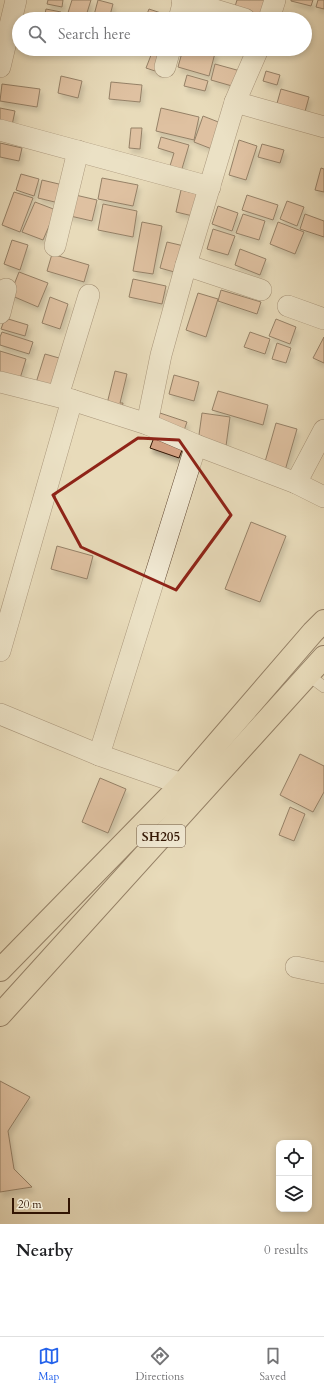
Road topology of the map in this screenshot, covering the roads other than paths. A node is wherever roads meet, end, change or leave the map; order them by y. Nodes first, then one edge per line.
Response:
1 (16, 0) edge
2 (183, 0) edge
3 (275, 0) edge
4 (13, 12) edge
5 (180, 12) edge
6 (222, 12) edge
7 (271, 12) edge
8 (12, 17) edge
9 (255, 56) edge
10 (0, 67) edge
11 (235, 102) junction
12 (324, 127) edge
13 (0, 130) edge
14 (78, 151) junction
15 (210, 187) junction
16 (55, 246) dead end
17 (186, 265) junction
18 (6, 289) dead end
19 (261, 290) dead end
20 (88, 296) dead end
21 (288, 306) dead end
22 (0, 313) edge
23 (324, 320) edge
24 (0, 382) edge
25 (65, 398) junction
26 (147, 424) junction
27 (324, 430) edge
28 (196, 445) junction
29 (296, 483) junction
30 (324, 497) edge
31 (324, 621) edge
32 (0, 651) edge
33 (324, 657) edge
34 (270, 681) junction
35 (316, 681) edge
36 (289, 695) junction
37 (0, 714) edge
38 (99, 755) junction
39 (182, 784) junction
40 (296, 967) dead end
41 (0, 970) edge
42 (324, 973) edge
43 (0, 1015) edge

1 - 4 street
2 - 5 street
2 - 6 street
3 - 7 street
8 - 10 street
9 - 11 street
11 - 12 street
11 - 15 street
13 - 14 street
14 - 15 street
14 - 16 street
15 - 17 street
17 - 19 street
17 - 26 street
18 - 22 street
20 - 25 street
21 - 23 street
24 - 25 street
25 - 26 street
25 - 32 street
26 - 28 street
27 - 29 street
28 - 29 street
28 - 38 street
29 - 30 street
31 - 34 main road
33 - 35 main road, SH205
34 - 36 main road
34 - 39 main road
35 - 36 main road, SH205
36 - 43 main road, SH205
37 - 38 street
38 - 39 street
39 - 41 main road
40 - 42 street

